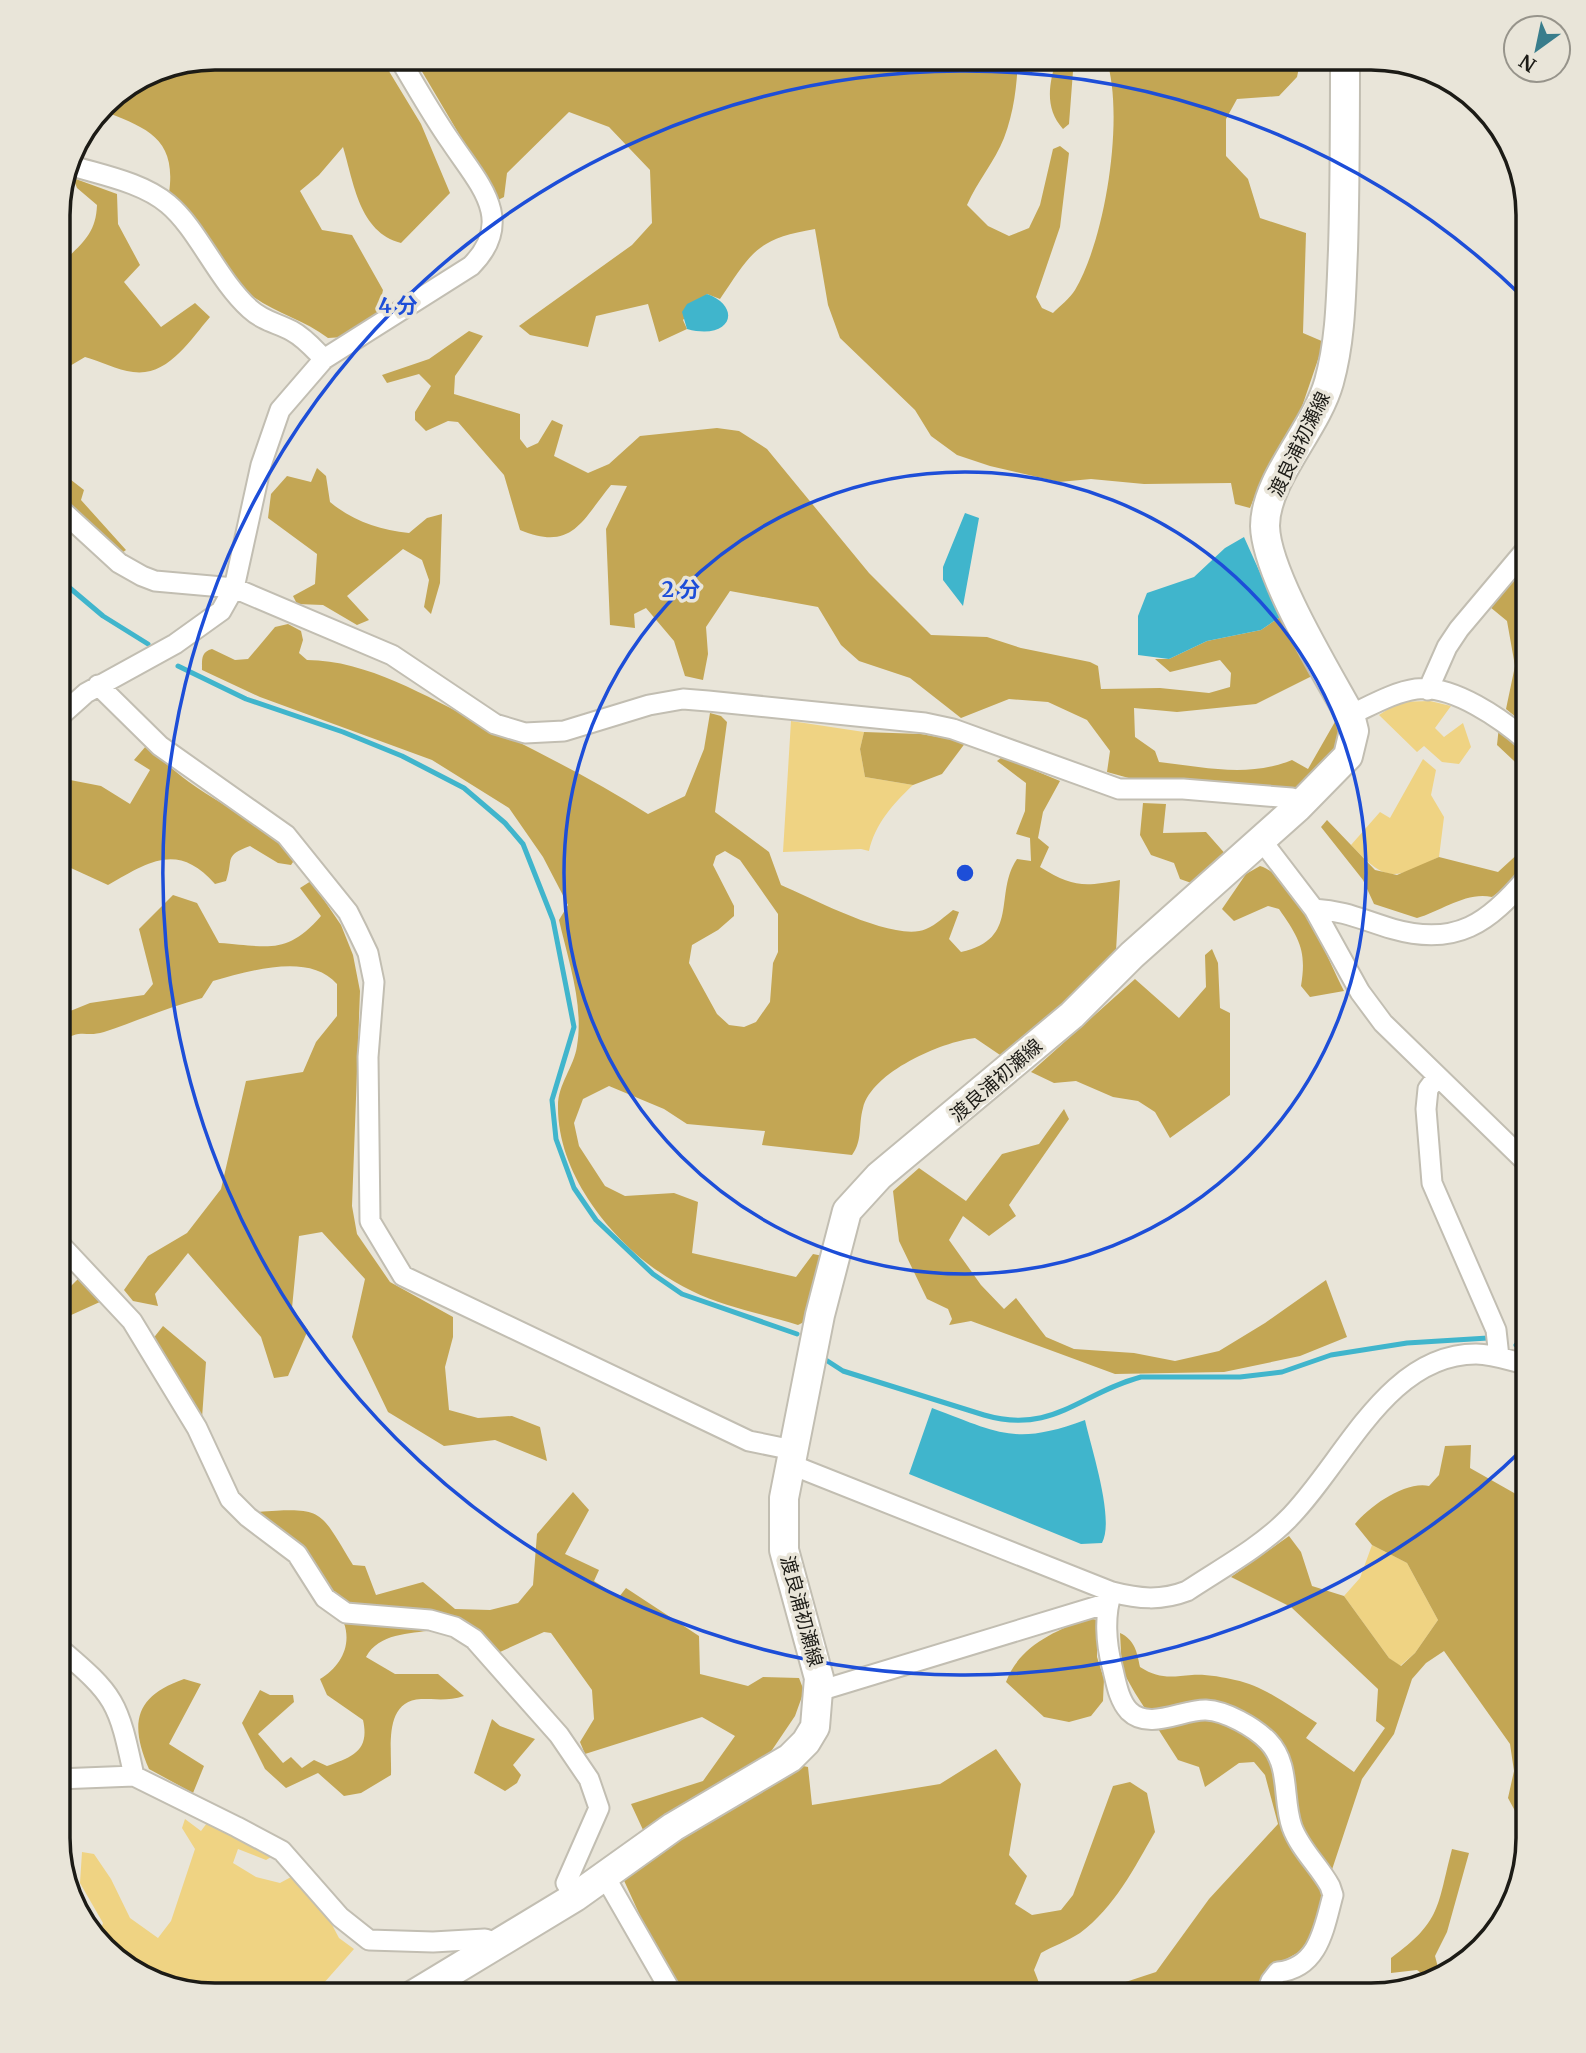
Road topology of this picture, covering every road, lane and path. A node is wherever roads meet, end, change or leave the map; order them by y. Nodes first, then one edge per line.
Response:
1 (406, 70) edge
2 (1345, 70) edge
3 (78, 168) edge
4 (324, 359) junction
5 (70, 518) edge
6 (1516, 561) edge
7 (234, 588) junction
8 (98, 685) junction
9 (1427, 690) junction
10 (70, 702) edge
11 (1350, 715) junction
12 (1516, 732) edge
13 (1298, 807) junction
14 (1262, 841) junction
15 (1516, 891) edge
16 (1314, 909) junction
17 (1437, 1077) junction
18 (1516, 1153) edge
19 (70, 1255) edge
20 (1499, 1357) junction
21 (1516, 1362) edge
22 (793, 1457) junction
23 (1110, 1598) junction
24 (70, 1658) edge
25 (819, 1691) junction
26 (135, 1776) junction
27 (70, 1779) edge
28 (604, 1875) junction
29 (575, 1897) junction
30 (500, 1944) junction
31 (433, 1983) edge
32 (666, 1983) edge
33 (1270, 1983) edge

1 - 4 street
2 - 11 main road, 渡良浦初瀬線
3 - 4 street
4 - 7 street
5 - 7 street
6 - 9 street
7 - 8 street
7 - 13 street
8 - 10 street
8 - 22 street
9 - 11 street
9 - 12 street
11 - 13 main road, 渡良浦初瀬線
13 - 14 main road, 渡良浦初瀬線
14 - 16 street
14 - 22 main road, 渡良浦初瀬線
15 - 16 street
16 - 17 street
17 - 18 street
17 - 20 street
19 - 29 street
20 - 21 street
20 - 23 street
22 - 23 street
22 - 25 main road, 渡良浦初瀬線
23 - 25 street
23 - 33 street
24 - 26 street
25 - 28 main road, 渡良浦初瀬線
26 - 27 street
26 - 30 street
28 - 29 main road, 渡良浦初瀬線
28 - 32 street
29 - 30 main road, 渡良浦初瀬線
30 - 31 main road, 渡良浦初瀬線

